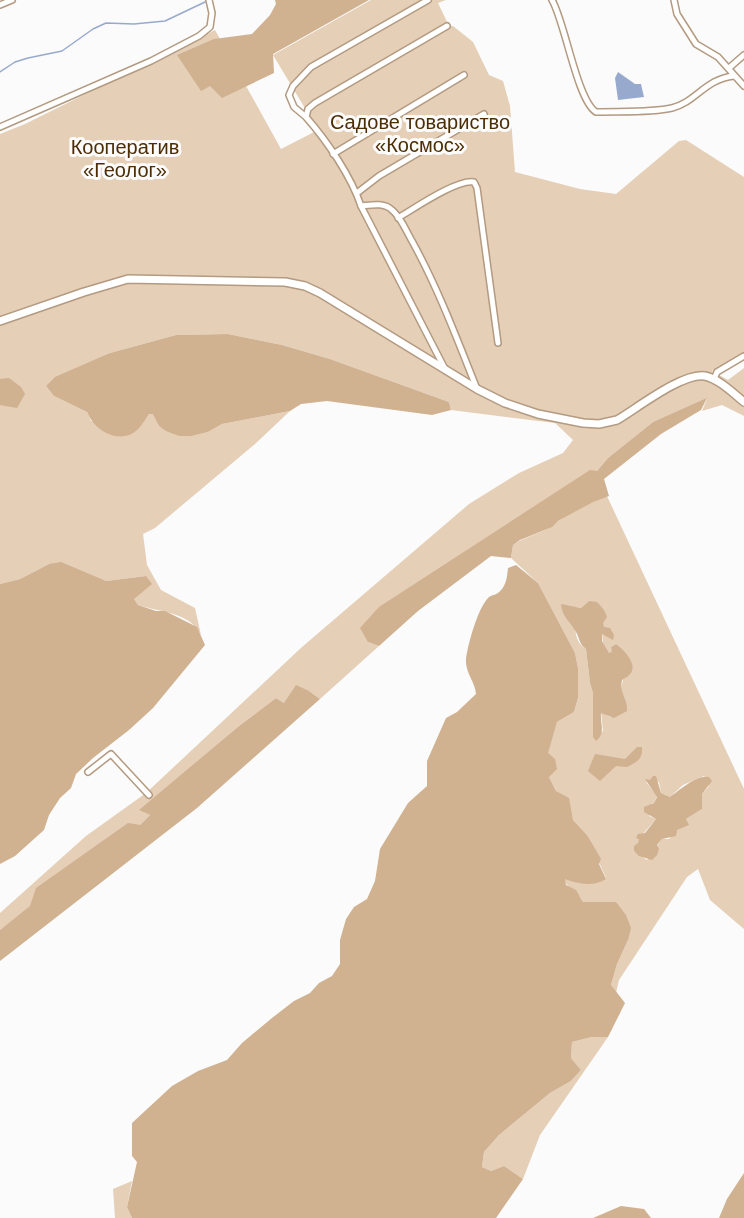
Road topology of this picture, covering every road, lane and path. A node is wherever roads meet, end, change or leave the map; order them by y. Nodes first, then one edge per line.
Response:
1 (12, 0) edge
2 (209, 0) edge
3 (428, 0) edge
4 (552, 0) edge
5 (674, 0) edge
6 (0, 5) edge
7 (447, 27) dead end
8 (744, 55) edge
9 (729, 68) junction
10 (464, 75) dead end
11 (734, 76) junction
12 (744, 86) edge
13 (484, 114) dead end
14 (306, 117) junction
15 (0, 127) edge
16 (333, 154) junction
17 (357, 193) junction
18 (361, 206) junction
19 (398, 218) junction
20 (0, 321) edge
21 (498, 343) dead end
22 (744, 356) edge
23 (445, 370) junction
24 (714, 379) junction
25 (477, 389) junction
26 (744, 402) edge
27 (88, 772) dead end
28 (149, 795) dead end

1 - 6 street
2 - 15 street
3 - 14 street
4 - 11 street
5 - 9 street
7 - 14 street
8 - 9 street
9 - 11 street
10 - 16 street
11 - 12 street
13 - 17 street
14 - 16 street
16 - 17 street
17 - 18 street
18 - 19 street
18 - 23 street
19 - 21 street
19 - 25 street
20 - 23 street
22 - 24 street
23 - 25 street
24 - 25 street
24 - 26 street
27 - 28 street

